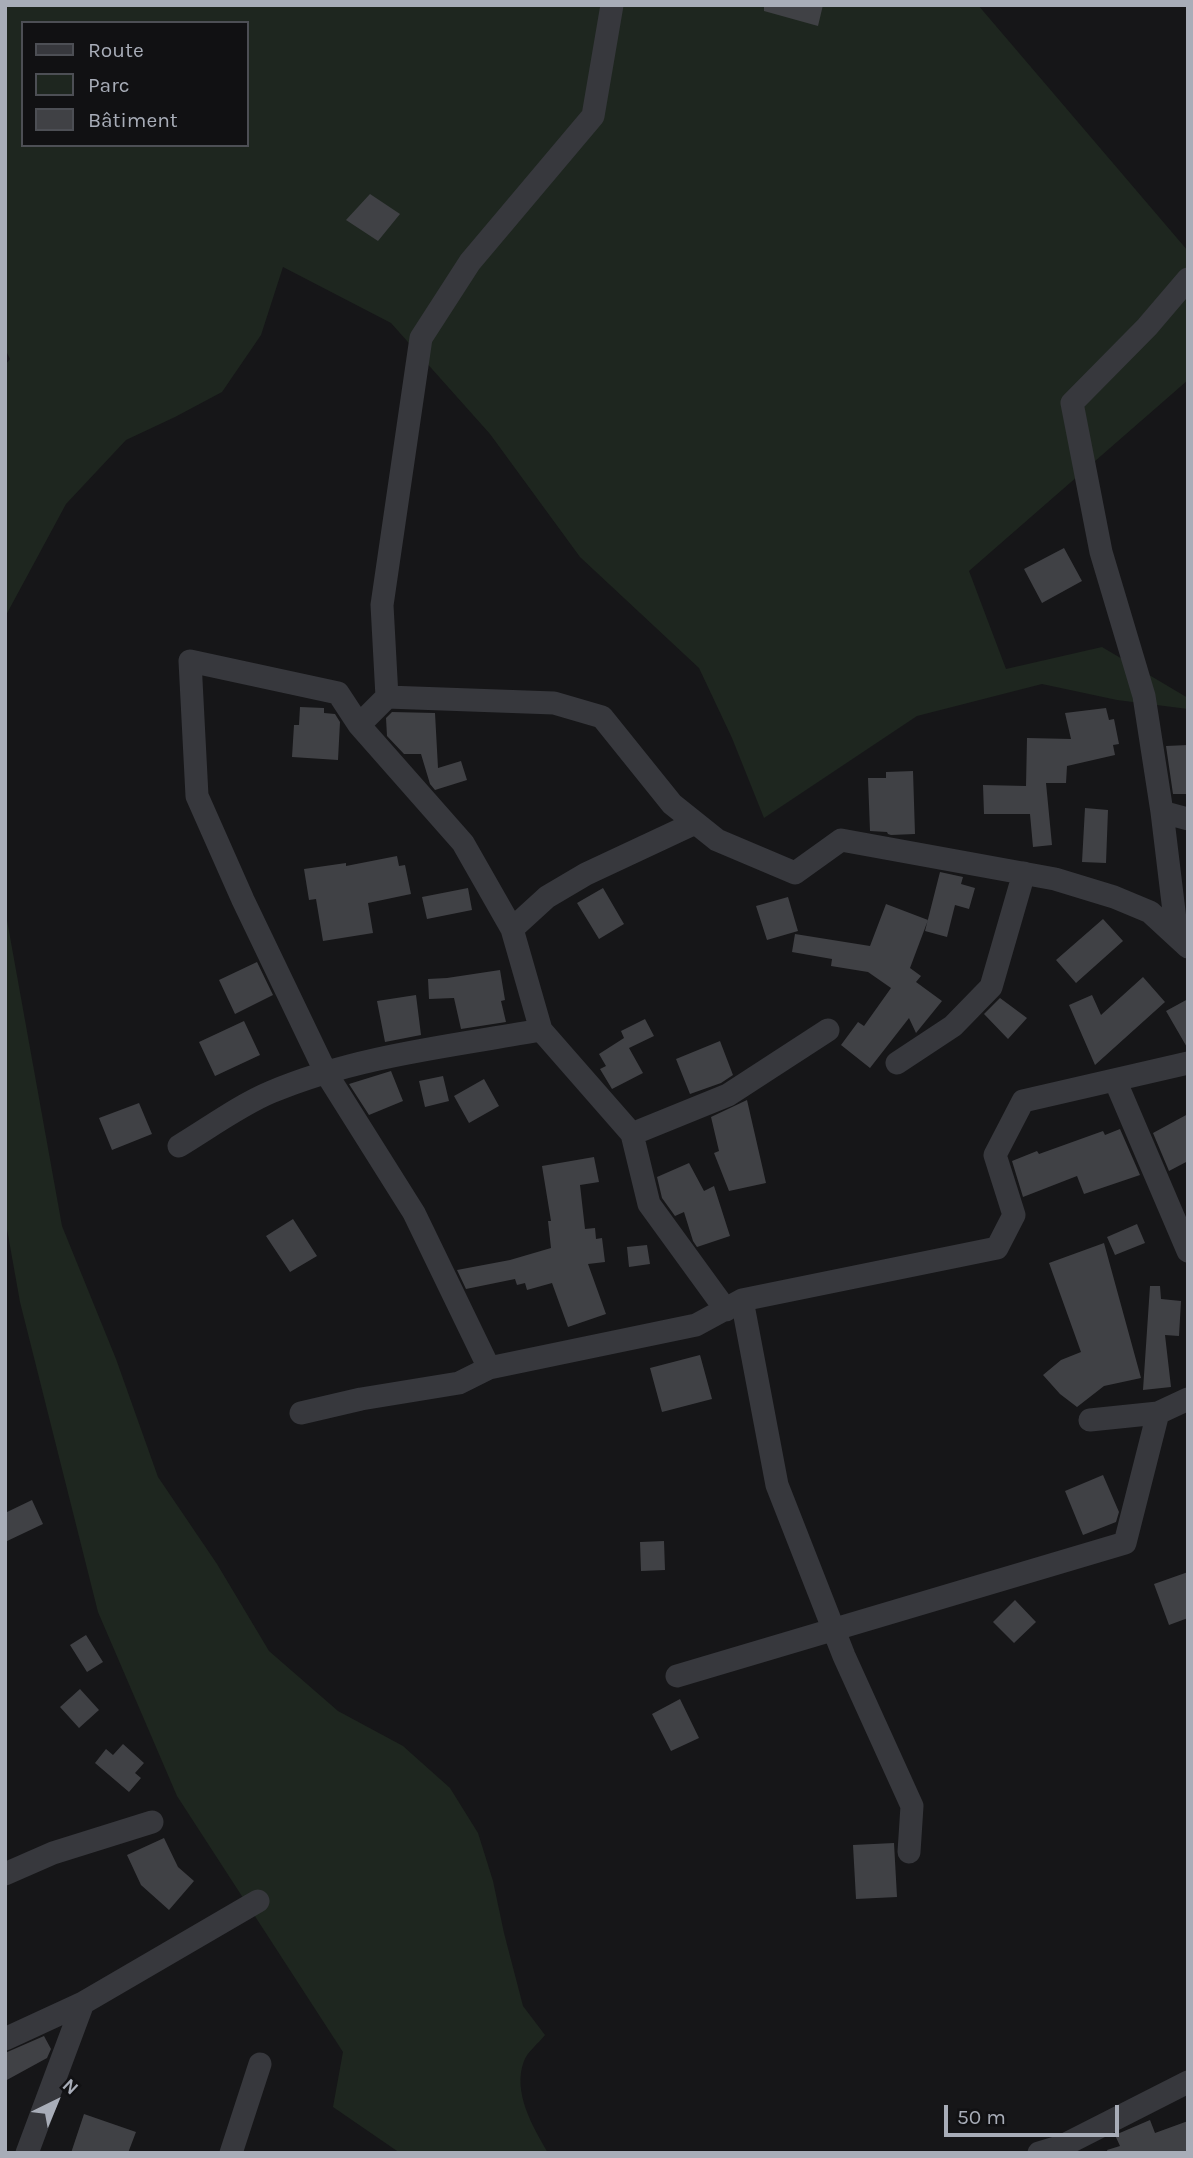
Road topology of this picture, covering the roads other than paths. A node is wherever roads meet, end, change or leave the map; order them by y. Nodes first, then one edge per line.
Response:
1 (612, 5) edge
2 (1188, 279) edge
3 (387, 696) junction
4 (359, 725) junction
5 (1162, 812) junction
6 (1188, 819) edge
7 (695, 823) junction
8 (1024, 873) junction
9 (512, 929) junction
10 (1183, 941) edge
11 (541, 1030) junction
12 (828, 1030) dead end
13 (897, 1063) dead end
14 (1188, 1063) edge
15 (326, 1073) junction
16 (1115, 1080) junction
17 (632, 1134) junction
18 (179, 1146) dead end
19 (1188, 1251) edge
20 (734, 1305) junction
21 (489, 1368) junction
22 (1188, 1399) edge
23 (301, 1413) dead end
24 (1158, 1413) junction
25 (1090, 1420) dead end
26 (834, 1630) junction
27 (677, 1676) dead end
28 (152, 1822) dead end
29 (909, 1852) dead end
30 (5, 1874) edge
31 (258, 1901) dead end
32 (83, 2003) junction
33 (5, 2039) edge
34 (260, 2064) dead end
35 (1188, 2082) edge
36 (1063, 2149) edge
37 (27, 2153) edge
38 (231, 2153) edge
39 (1040, 2153) edge

1 - 3 street
2 - 5 street
3 - 4 street
3 - 7 street
4 - 9 street
4 - 15 street
5 - 6 street
5 - 10 street
7 - 8 street
7 - 9 street
8 - 10 street
8 - 13 street
9 - 11 street
11 - 15 street
11 - 17 street
12 - 17 street
14 - 16 street
15 - 18 street
15 - 21 street
16 - 19 street
16 - 20 street
17 - 20 street
20 - 21 street
20 - 26 street
21 - 23 street
22 - 24 street
24 - 25 street
24 - 26 street
26 - 27 street
26 - 29 street
28 - 30 street
31 - 32 street
32 - 33 street
32 - 37 street
34 - 38 street
35 - 36 street
36 - 39 street

